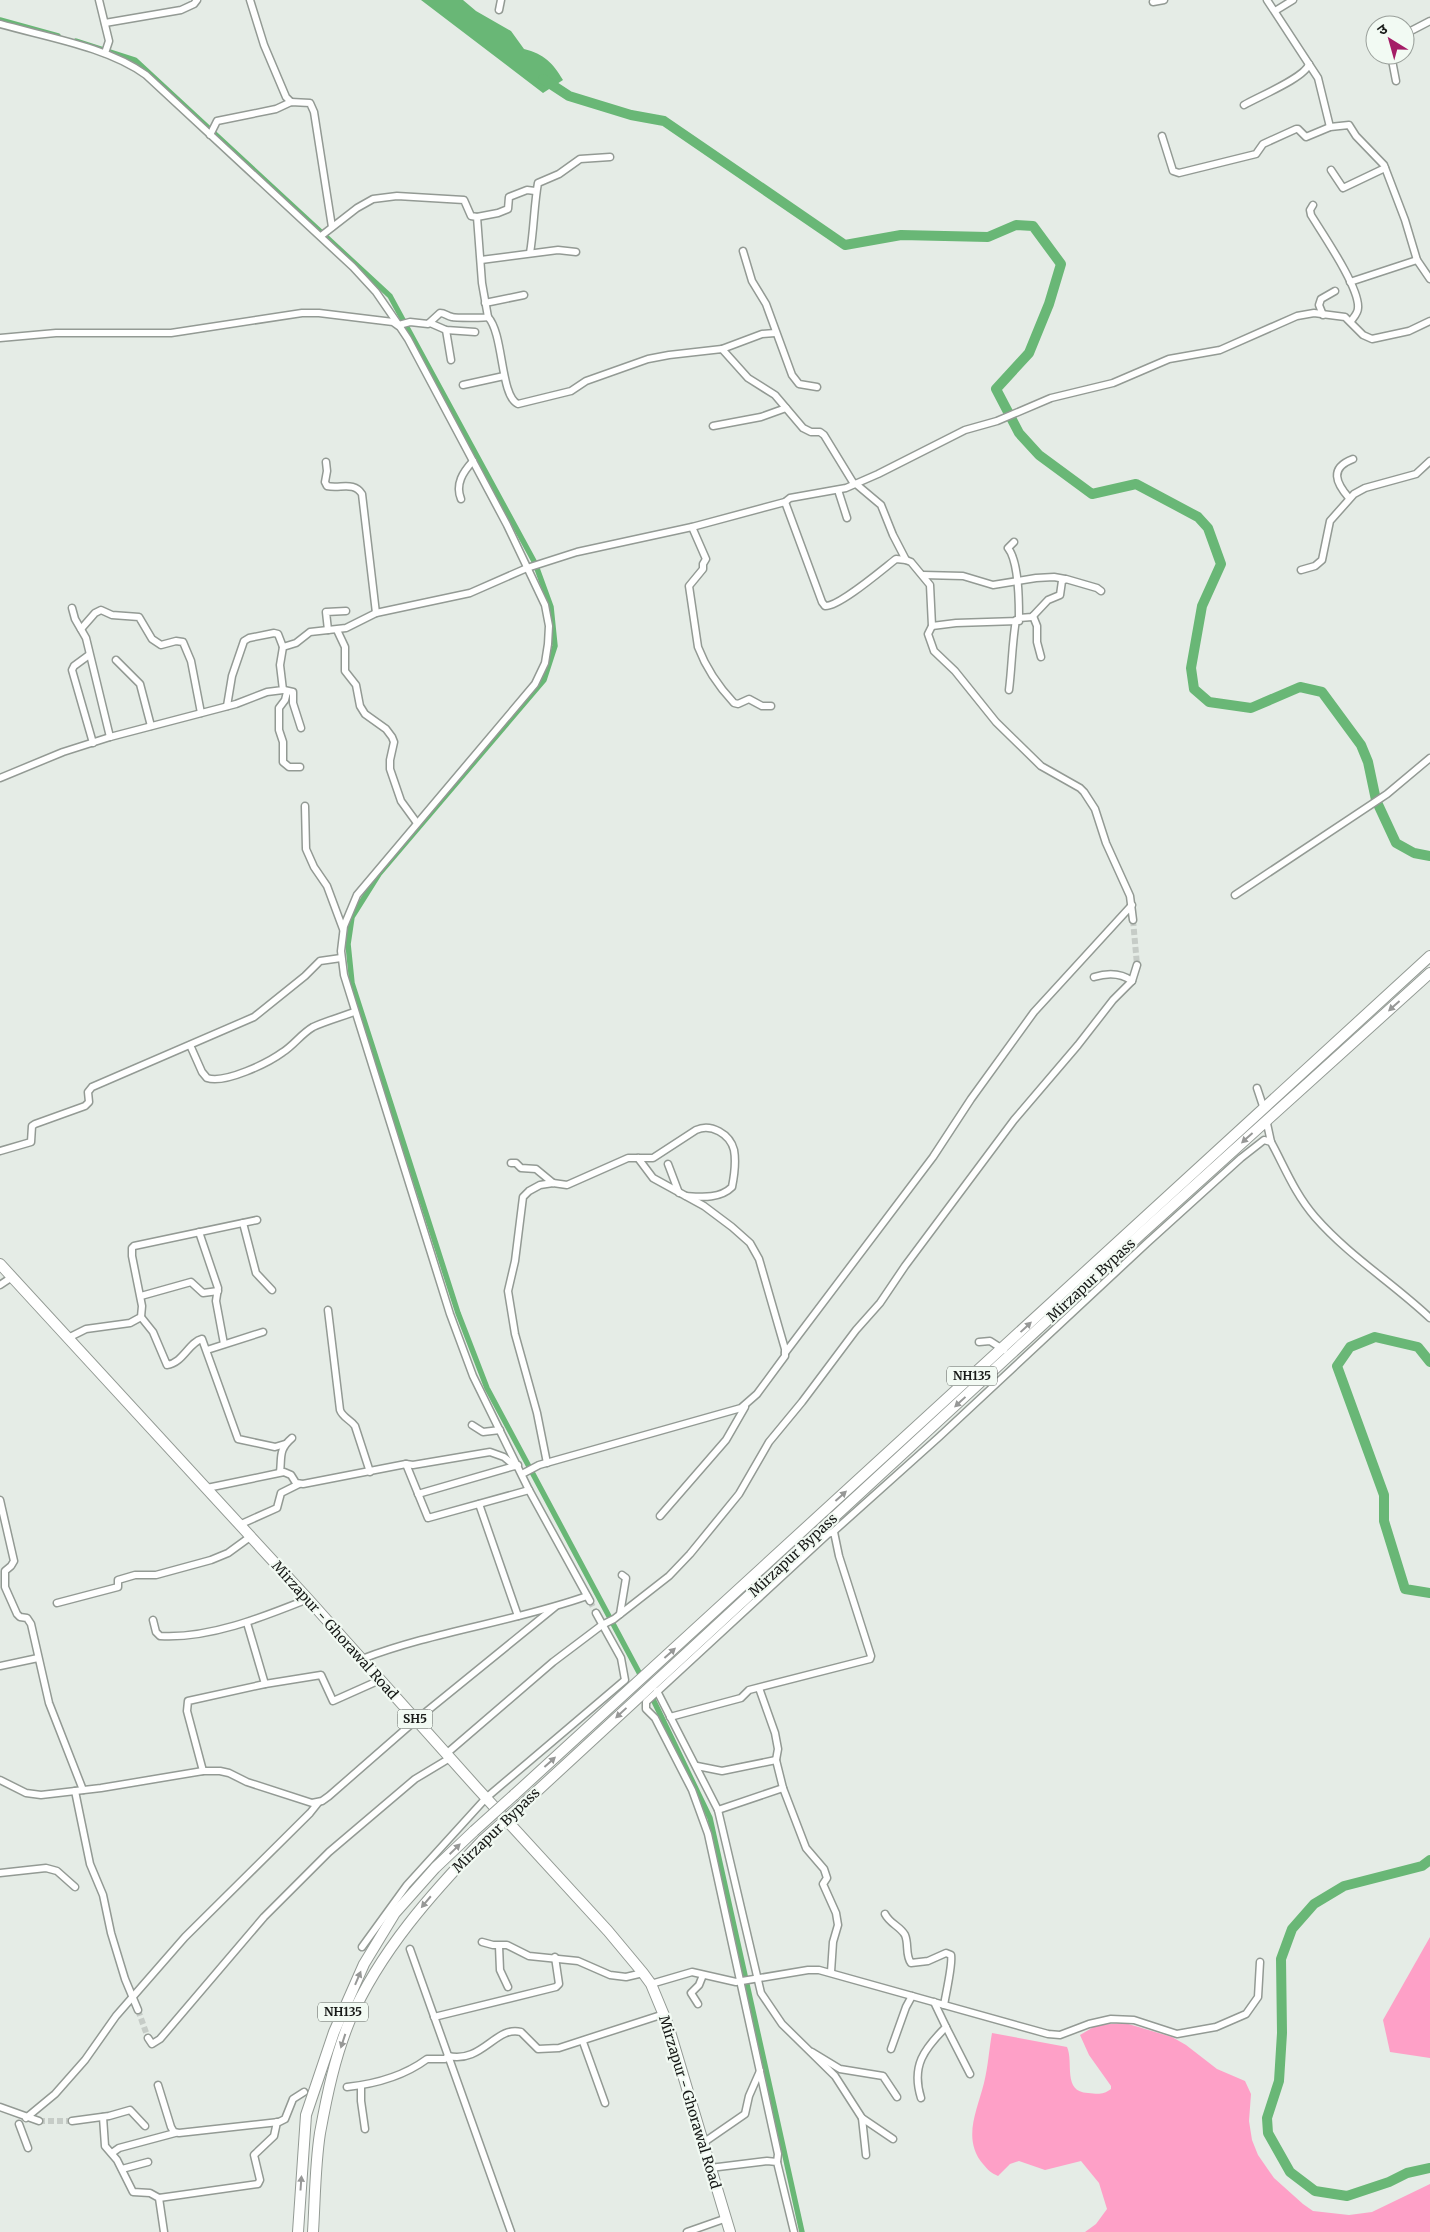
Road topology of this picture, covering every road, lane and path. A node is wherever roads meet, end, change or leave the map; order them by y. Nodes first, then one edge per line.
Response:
1 (100, 0) edge
2 (197, 0) edge
3 (250, 0) edge
4 (501, 0) edge
5 (1164, 0) edge
6 (1267, 0) edge
7 (1293, 0) edge
8 (1153, 2) dead end
9 (499, 10) dead end
10 (1274, 11) junction
11 (1430, 21) edge
12 (105, 23) junction
13 (0, 24) edge
14 (1415, 29) edge
15 (105, 52) junction
16 (1309, 64) junction
17 (1393, 65) edge
18 (1396, 81) dead end
19 (291, 102) junction
20 (1244, 105) dead end
21 (1330, 128) junction
22 (212, 131) junction
23 (1162, 136) dead end
24 (610, 157) dead end
25 (1385, 168) junction
26 (1331, 170) dead end
27 (535, 191) junction
28 (1312, 205) dead end
29 (477, 217) junction
30 (330, 228) junction
31 (322, 235) junction
32 (743, 251) dead end
33 (576, 252) dead end
34 (530, 253) junction
35 (481, 260) junction
36 (1417, 260) junction
37 (1430, 279) edge
38 (1350, 282) junction
39 (1335, 291) dead end
40 (524, 295) dead end
41 (485, 303) junction
42 (1323, 315) junction
43 (488, 317) junction
44 (1351, 321) junction
45 (1430, 321) edge
46 (430, 323) junction
47 (402, 325) junction
48 (446, 330) junction
49 (475, 332) dead end
50 (775, 333) junction
51 (0, 338) edge
52 (722, 349) junction
53 (451, 360) dead end
54 (504, 376) junction
55 (463, 385) dead end
56 (817, 387) dead end
57 (786, 408) junction
58 (713, 426) dead end
59 (1353, 459) dead end
60 (473, 461) junction
61 (1430, 461) edge
62 (326, 462) dead end
63 (855, 484) junction
64 (838, 490) junction
65 (1350, 498) junction
66 (461, 499) dead end
67 (785, 502) junction
68 (847, 518) dead end
69 (692, 527) junction
70 (1014, 542) dead end
71 (906, 560) junction
72 (529, 567) junction
73 (1302, 570) dead end
74 (923, 575) junction
75 (1066, 579) junction
76 (1016, 582) junction
77 (1101, 591) dead end
78 (72, 608) dead end
79 (346, 611) dead end
80 (376, 612) junction
81 (1033, 616) junction
82 (1018, 619) junction
83 (932, 626) junction
84 (81, 629) junction
85 (328, 630) junction
86 (337, 630) junction
87 (284, 647) junction
88 (89, 655) junction
89 (1040, 657) dead end
90 (116, 660) dead end
91 (1009, 690) dead end
92 (285, 691) junction
93 (227, 706) junction
94 (771, 706) dead end
95 (201, 713) junction
96 (151, 726) junction
97 (301, 728) dead end
98 (110, 737) junction
99 (93, 742) junction
100 (1430, 758) edge
101 (300, 767) dead end
102 (0, 778) edge
103 (305, 806) dead end
104 (417, 823) junction
105 (1235, 895) dead end
106 (1132, 905) junction
107 (1133, 920) tunnel mouth
108 (343, 930) junction
109 (1430, 956) edge
110 (341, 958) junction
111 (1137, 965) tunnel mouth
112 (1430, 973) edge
113 (1094, 977) dead end
114 (1132, 981) junction
115 (354, 1012) junction
116 (190, 1045) junction
117 (1257, 1088) dead end
118 (1264, 1108) junction
119 (1267, 1120) junction
120 (1271, 1142) junction
121 (0, 1151) edge
122 (638, 1158) junction
123 (511, 1163) dead end
124 (668, 1164) dead end
125 (553, 1182) junction
126 (683, 1195) junction
127 (257, 1220) dead end
128 (243, 1223) junction
129 (199, 1232) junction
130 (0, 1264) edge
131 (12, 1277) junction
132 (0, 1285) edge
133 (272, 1290) dead end
134 (218, 1291) junction
135 (141, 1296) junction
136 (328, 1310) dead end
137 (141, 1317) junction
138 (1430, 1318) edge
139 (263, 1332) dead end
140 (70, 1337) junction
141 (979, 1342) dead end
142 (224, 1344) junction
143 (1002, 1349) junction
144 (207, 1350) junction
145 (785, 1353) junction
146 (1013, 1353) junction
147 (746, 1406) junction
148 (472, 1425) dead end
149 (500, 1430) junction
150 (292, 1438) dead end
151 (285, 1444) junction
152 (547, 1463) junction
153 (406, 1464) junction
154 (516, 1466) junction
155 (280, 1472) junction
156 (370, 1472) junction
157 (525, 1473) junction
158 (299, 1484) junction
159 (207, 1488) junction
160 (529, 1490) junction
161 (418, 1494) junction
162 (0, 1500) edge
163 (479, 1504) junction
164 (660, 1516) dead end
165 (239, 1525) junction
166 (833, 1532) junction
167 (250, 1536) junction
168 (622, 1574) dead end
169 (3, 1588) edge
170 (308, 1599) junction
171 (56, 1603) dead end
172 (555, 1607) junction
173 (596, 1614) tunnel mouth
174 (620, 1614) junction
175 (518, 1616) junction
176 (153, 1620) dead end
177 (247, 1623) junction
178 (604, 1624) junction
179 (38, 1658) junction
180 (362, 1659) junction
181 (0, 1666) edge
182 (380, 1680) junction
183 (266, 1684) junction
184 (759, 1688) junction
185 (655, 1693) junction
186 (670, 1718) junction
187 (416, 1720) junction
188 (448, 1756) junction
189 (776, 1760) junction
190 (697, 1766) junction
191 (203, 1771) junction
192 (0, 1780) edge
193 (784, 1788) junction
194 (79, 1790) junction
195 (486, 1798) junction
196 (318, 1803) junction
197 (718, 1810) junction
198 (0, 1873) edge
199 (74, 1887) dead end
200 (886, 1914) dead end
201 (482, 1942) dead end
202 (362, 1946) dead end
203 (499, 1946) junction
204 (410, 1949) dead end
205 (555, 1957) junction
206 (1260, 1962) dead end
207 (831, 1972) junction
208 (643, 1973) junction
209 (703, 1975) junction
210 (754, 1979) junction
211 (741, 1981) junction
212 (651, 1984) junction
213 (508, 1987) dead end
214 (912, 1996) junction
215 (133, 1997) junction
216 (934, 2002) junction
217 (698, 2004) dead end
218 (944, 2005) junction
219 (138, 2010) tunnel mouth
220 (664, 2014) junction
221 (434, 2017) junction
222 (946, 2028) junction
223 (148, 2038) dead end
224 (583, 2042) junction
225 (890, 2049) dead end
226 (808, 2051) junction
227 (448, 2056) junction
228 (760, 2071) junction
229 (970, 2074) dead end
230 (158, 2085) dead end
231 (361, 2086) junction
232 (347, 2087) dead end
233 (304, 2092) dead end
234 (897, 2097) dead end
235 (921, 2098) dead end
236 (605, 2103) dead end
237 (0, 2107) edge
238 (103, 2117) junction
239 (26, 2118) junction
240 (862, 2118) junction
241 (39, 2121) tunnel mouth
242 (72, 2121) tunnel mouth
243 (277, 2122) junction
244 (19, 2124) dead end
245 (145, 2126) dead end
246 (365, 2129) dead end
247 (175, 2133) junction
248 (893, 2139) dead end
249 (703, 2143) junction
250 (28, 2148) dead end
251 (112, 2153) junction
252 (866, 2154) dead end
253 (148, 2162) dead end
254 (777, 2162) junction
255 (710, 2168) junction
256 (122, 2169) junction
257 (159, 2198) junction
258 (724, 2219) junction
259 (164, 2232) edge
260 (298, 2232) edge
261 (313, 2232) edge
262 (511, 2232) edge
263 (687, 2232) edge
264 (730, 2232) edge
265 (794, 2232) edge

1 - 12 street
2 - 12 street
3 - 19 street
4 - 9 street
5 - 8 street
6 - 10 street
7 - 10 street
10 - 16 street
11 - 14 street
12 - 15 street
13 - 15 street
15 - 22 street
16 - 20 street
16 - 21 street
17 - 18 street
19 - 22 street
19 - 30 street
21 - 23 street
21 - 25 street
22 - 31 street
24 - 27 street
25 - 26 street
25 - 36 street
27 - 29 street
27 - 34 street
28 - 38 street
29 - 30 street
29 - 35 street
30 - 31 street
31 - 47 street
32 - 50 street
33 - 34 street
34 - 35 street
35 - 41 street
36 - 37 street
36 - 38 street
38 - 44 street
39 - 42 street
40 - 41 street
41 - 43 street
42 - 44 street
42 - 63 street
43 - 46 street
43 - 54 street
44 - 45 street
46 - 47 street
46 - 48 street
47 - 51 street
47 - 60 street
48 - 49 street
48 - 53 street
50 - 52 street
50 - 56 street
52 - 54 street
52 - 57 street
54 - 55 street
57 - 58 street
57 - 63 street
59 - 65 street
60 - 66 street
60 - 72 street
61 - 65 street
62 - 80 street
63 - 64 street
63 - 71 street
64 - 67 street
64 - 68 street
65 - 73 street
67 - 69 street
67 - 71 street
69 - 72 street
69 - 94 street
70 - 76 street
71 - 74 street
72 - 80 street
72 - 104 street
74 - 76 street
74 - 83 street
75 - 76 street
75 - 77 street
75 - 81 street
76 - 82 street
78 - 84 street
79 - 85 street
80 - 86 street
81 - 82 street
81 - 89 street
82 - 83 street
82 - 91 street
83 - 106 street
84 - 88 street
84 - 95 street
85 - 86 street
85 - 87 street
86 - 104 street
87 - 92 street
87 - 93 street
88 - 98 street
88 - 99 street
90 - 96 street
92 - 93 street
92 - 97 street
92 - 101 street
93 - 95 street
95 - 96 street
96 - 98 street
98 - 99 street
99 - 102 street
100 - 105 street
103 - 108 street
104 - 108 street
106 - 107 street
106 - 145 street
108 - 110 street
109 - 118 main road, Mirzapur Bypass / NH135
110 - 115 street
110 - 116 street
111 - 114 street
112 -> 119 main road, Mirzapur Bypass / NH135
113 - 114 street
114 - 174 street
115 - 116 street
115 - 149 street
116 - 121 street
117 - 118 street
118 - 119 street
143 -> 118 main road, Mirzapur Bypass / NH135
119 - 120 street
119 -> 146 main road, Mirzapur Bypass / NH135
120 - 138 street
120 - 166 street
122 - 125 street
122 - 126 street
122 - 126 street
123 - 125 street
124 - 126 street
125 - 152 street
126 - 145 street
127 - 128 street
128 - 129 street
128 - 133 street
129 - 134 street
129 - 135 street
130 - 131 main road, Mirzapur - Ghorawal Road / SH5
131 - 132 street
131 - 140 main road, Mirzapur - Ghorawal Road / SH5
134 - 135 street
134 - 142 street
135 - 137 street
136 - 156 street
137 - 140 street
137 - 144 street
139 - 142 street
140 - 159 main road, Mirzapur - Ghorawal Road / SH5
141 - 143 street
142 - 144 street
143 - 146 street
260 -> 143 main road, Mirzapur Bypass / NH135, bridge
144 - 151 street
145 - 147 street
146 -> 261 main road, Mirzapur Bypass / NH135, bridge
147 - 152 street
147 - 164 street
148 - 149 street
149 - 154 street
150 - 151 street
151 - 155 street
152 - 157 street
153 - 154 street
153 - 156 street
153 - 161 street
154 - 157 street
154 - 161 street
155 - 158 street
155 - 159 street
156 - 158 street
157 - 160 street
158 - 165 street
159 - 165 main road, Mirzapur - Ghorawal Road / SH5
160 - 163 street
160 - 172 street
161 - 163 street
162 - 169 street
163 - 175 street
165 - 167 main road, Mirzapur - Ghorawal Road / SH5
166 - 184 street
166 - 185 street
167 - 170 main road, Mirzapur - Ghorawal Road / SH5
167 - 171 street
168 - 174 street
169 - 179 street
170 - 177 street
170 - 180 main road, Mirzapur - Ghorawal Road / SH5
172 - 175 street
172 - 187 street
173 - 178 street
174 - 178 street
175 - 180 street
176 - 177 street
177 - 183 street
178 - 188 street
178 - 195 street
179 - 181 street
179 - 194 street
180 - 182 main road, Mirzapur - Ghorawal Road / SH5
182 - 183 street
182 - 187 main road, Mirzapur - Ghorawal Road / SH5
183 - 191 street
184 - 186 street
184 - 189 street
185 - 186 street
185 - 211 street
186 - 190 street
187 - 188 main road, Mirzapur - Ghorawal Road / SH5
187 - 196 street
188 - 195 main road, Mirzapur - Ghorawal Road / SH5
188 - 223 street
189 - 190 street
189 - 193 street
190 - 197 street
191 - 194 street
191 - 196 street
192 - 194 street
193 - 197 street
193 - 207 street
194 - 215 street
195 - 202 street
195 - 208 main road, Mirzapur - Ghorawal Road / SH5
196 - 215 street
197 - 210 street
198 - 199 street
200 - 218 street
201 - 203 street
203 - 205 street
203 - 213 street
204 - 221 street
205 - 208 street
205 - 221 street
206 - 218 street
207 - 210 street
207 - 214 street
208 - 212 main road, Mirzapur - Ghorawal Road / SH5
209 - 211 street
209 - 212 street
209 - 217 street
210 - 211 street
210 - 226 street
211 - 228 street
212 - 220 main road, Mirzapur - Ghorawal Road / SH5
214 - 216 street
214 - 225 street
215 - 219 street
215 - 239 street
216 - 218 street
216 - 222 street
220 - 224 street
220 - 249 main road, Mirzapur - Ghorawal Road / SH5
221 - 227 street
222 - 229 street
222 - 235 street
224 - 227 street
224 - 236 street
226 - 234 street
226 - 240 street
227 - 231 street
227 - 262 street
228 - 249 street
228 - 254 street
230 - 247 street
231 - 232 street
231 - 246 street
233 - 243 street
237 - 239 street
238 - 242 street
238 - 245 street
238 - 251 street
239 - 241 street
240 - 248 street
240 - 252 street
243 - 247 street
243 - 257 street
244 - 250 street
247 - 251 street
249 - 255 main road, Mirzapur - Ghorawal Road / SH5
251 - 256 street
253 - 256 street
254 - 255 street
254 - 265 street
255 - 258 main road, Mirzapur - Ghorawal Road / SH5
256 - 257 street
257 - 259 street
258 - 263 street
258 - 264 main road, Mirzapur - Ghorawal Road / SH5

